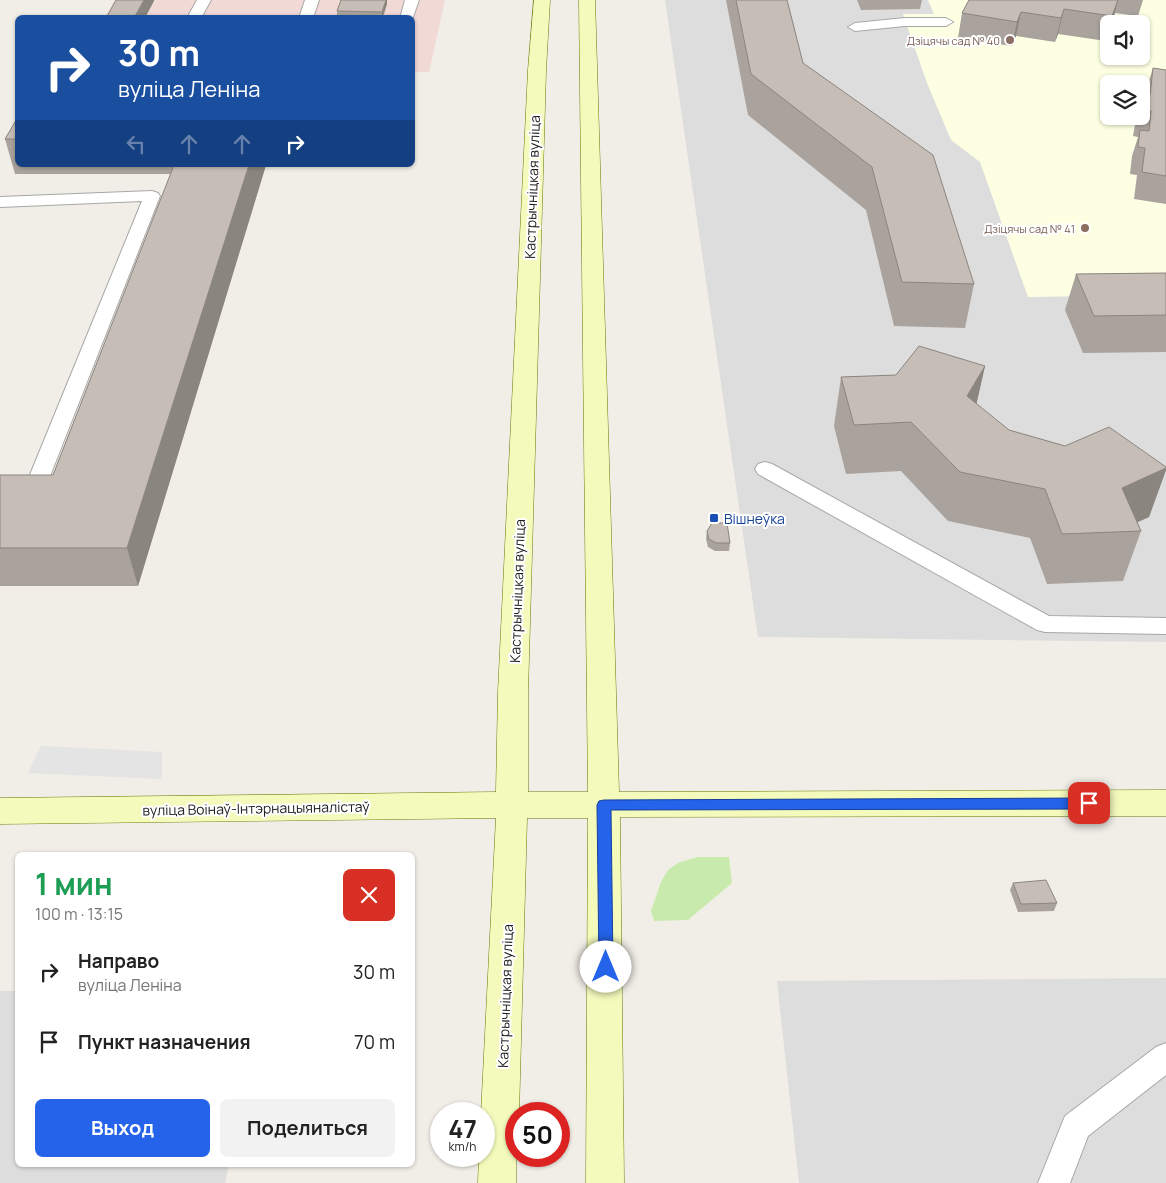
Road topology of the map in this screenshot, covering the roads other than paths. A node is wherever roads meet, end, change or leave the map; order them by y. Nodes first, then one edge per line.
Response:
1 (204, 0) edge
2 (312, 0) edge
3 (412, 0) edge
4 (542, 0) edge
5 (587, 0) edge
6 (196, 15) edge
7 (307, 15) edge
8 (409, 15) edge
9 (946, 22) dead end
10 (855, 27) dead end
11 (0, 202) edge
12 (765, 469) dead end
13 (0, 490) edge
14 (1166, 626) edge
15 (1166, 803) edge
16 (512, 805) junction
17 (604, 805) junction
18 (0, 811) edge
19 (1166, 1057) edge
20 (497, 1183) edge
21 (605, 1183) edge
22 (1054, 1183) edge

1 - 6 lane
2 - 7 lane
3 - 8 lane
4 - 16 main road, Кастрычніцкая вуліца
5 - 17 main road
9 - 10 lane
11 - 13 lane
12 - 14 lane
15 - 17 main road, вуліца Воінаў-Інтэрнацыяналістаў
16 - 17 main road, вуліца Воінаў-Інтэрнацыяналістаў
16 - 18 main road, вуліца Воінаў-Інтэрнацыяналістаў
16 - 20 main road, Кастрычніцкая вуліца
17 - 21 main road
19 - 22 lane

